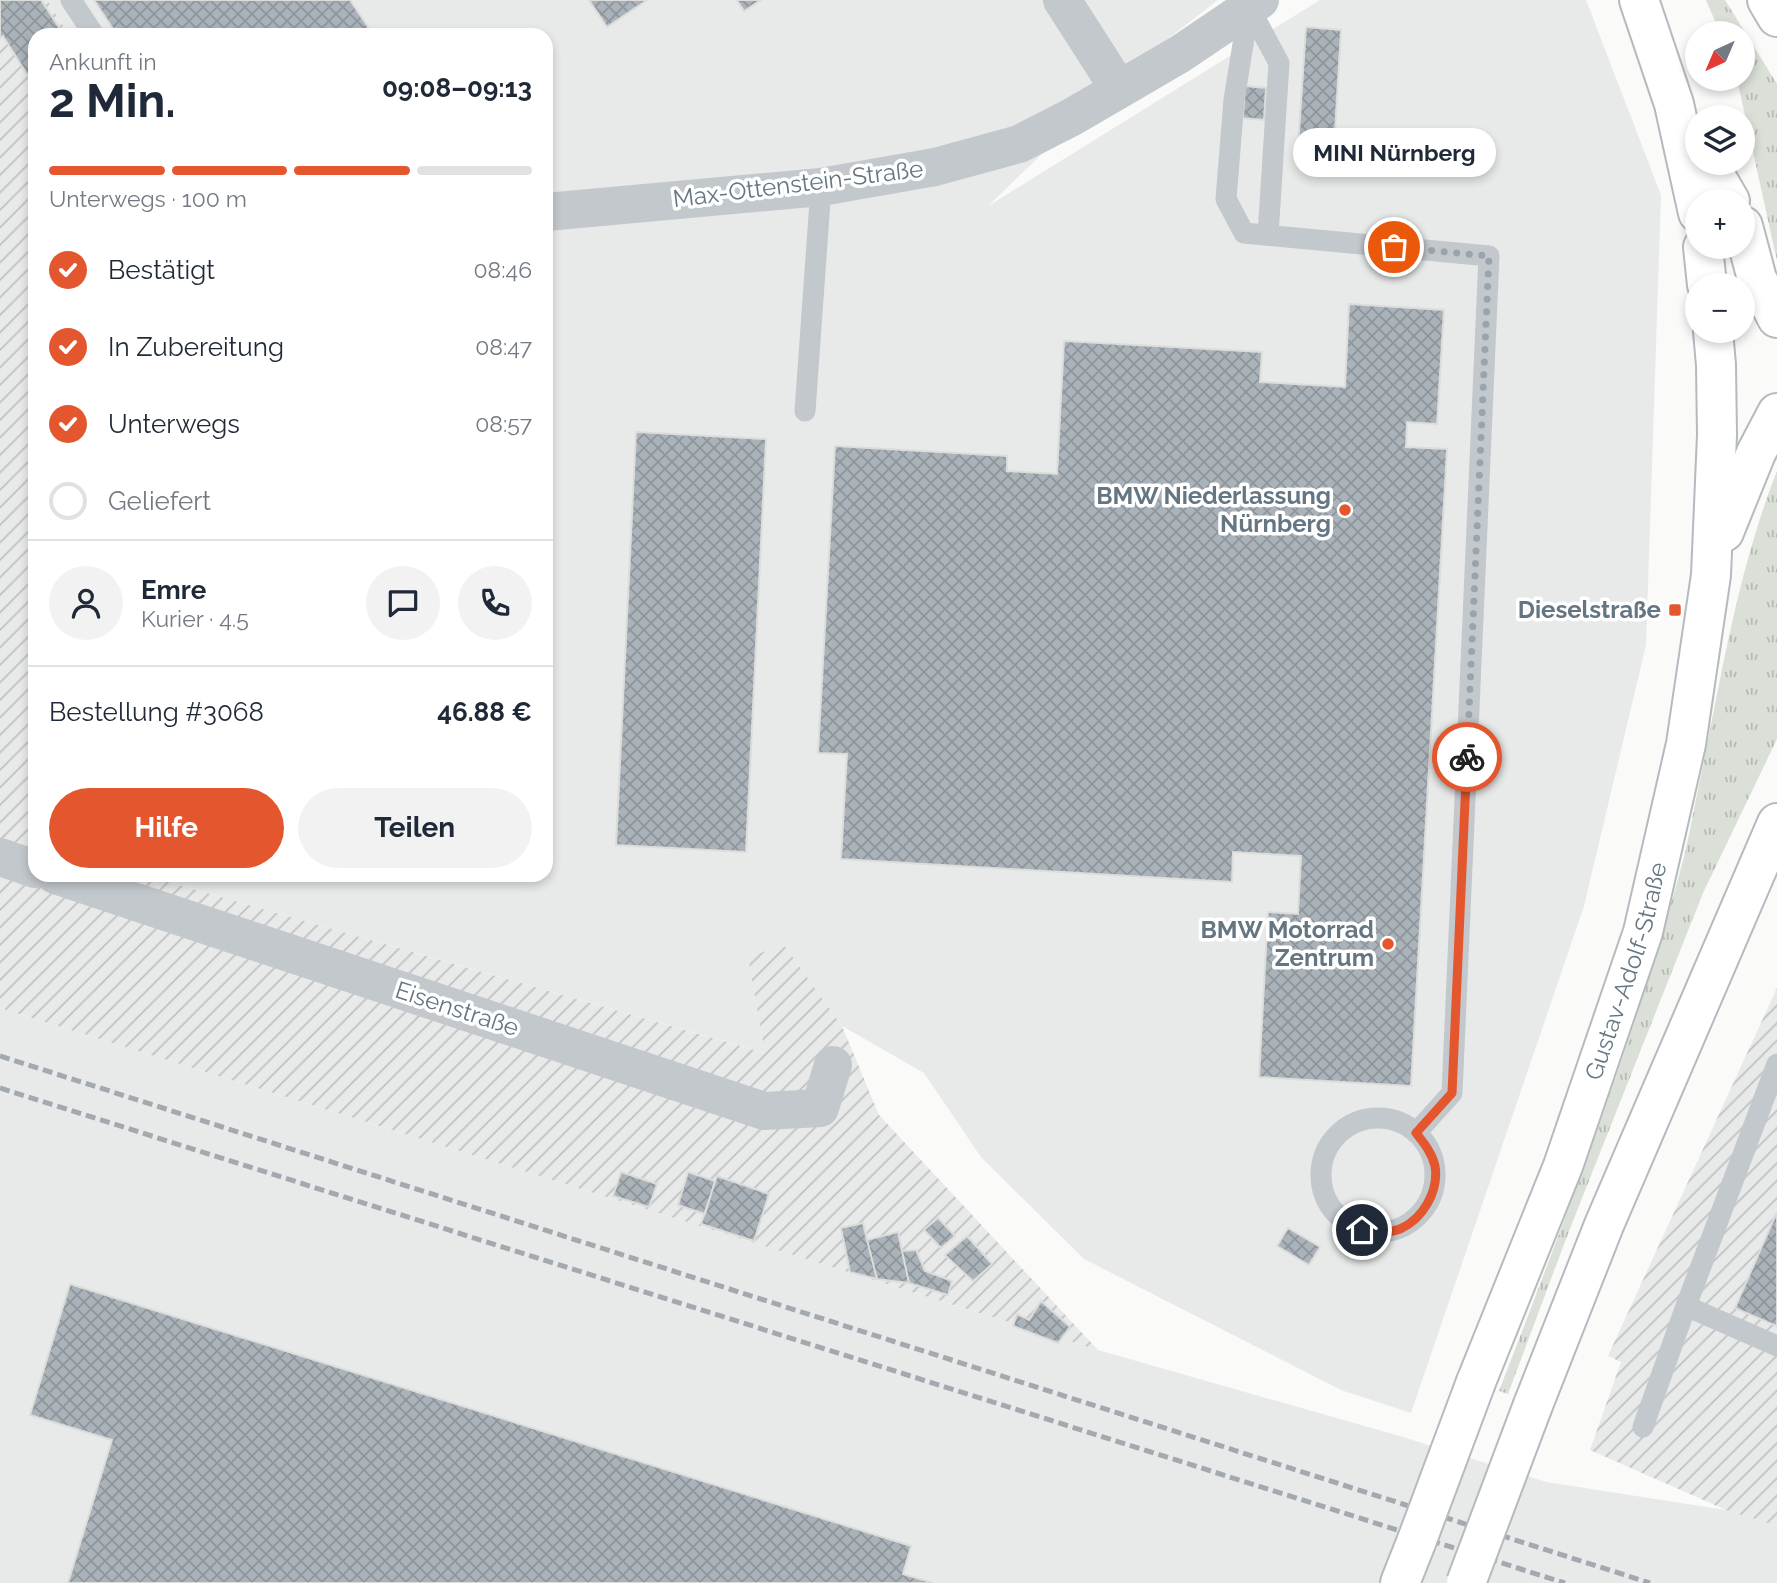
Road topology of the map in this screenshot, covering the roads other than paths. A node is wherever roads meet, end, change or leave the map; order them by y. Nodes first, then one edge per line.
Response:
1 (71, 0) edge
2 (1062, 0) edge
3 (1639, 0) edge
4 (1766, 0) edge
5 (1254, 4) edge
6 (1777, 17) edge
7 (89, 28) edge
8 (1119, 89) junction
9 (1674, 104) junction
10 (1685, 123) edge
11 (821, 187) junction
12 (1693, 189) edge
13 (553, 211) edge
14 (1268, 235) junction
15 (1752, 259) edge
16 (1777, 318) edge
17 (1714, 343) edge
18 (804, 411) dead end
19 (1777, 413) edge
20 (1711, 575) junction
21 (1777, 823) edge
22 (0, 858) edge
23 (28, 867) edge
24 (76, 882) edge
25 (1777, 1064) edge
26 (833, 1065) dead end
27 (1416, 1133) junction
28 (1686, 1306) junction
29 (1777, 1346) edge
30 (1643, 1427) dead end
31 (1400, 1583) edge
32 (1466, 1583) edge

1 - 7 lane
2 - 8 street
3 - 9 main road
4 - 6 main road
5 - 8 street, Max-Ottenstein-Straße
5 - 14 lane
5 - 14 lane
8 - 11 street, Max-Ottenstein-Straße
9 - 10 main road
9 - 12 main road
11 - 13 street, Max-Ottenstein-Straße
11 - 18 lane
14 - 27 lane
15 - 16 main road
17 - 20 main road, Gustav-Adolf-Straße
19 - 20 main road
20 - 31 main road, Gustav-Adolf-Straße, bridge
21 - 32 main road, bridge
22 - 23 street
24 - 26 street, Eisenstraße
25 - 28 lane
27 - 27 lane
28 - 29 lane
28 - 30 lane

